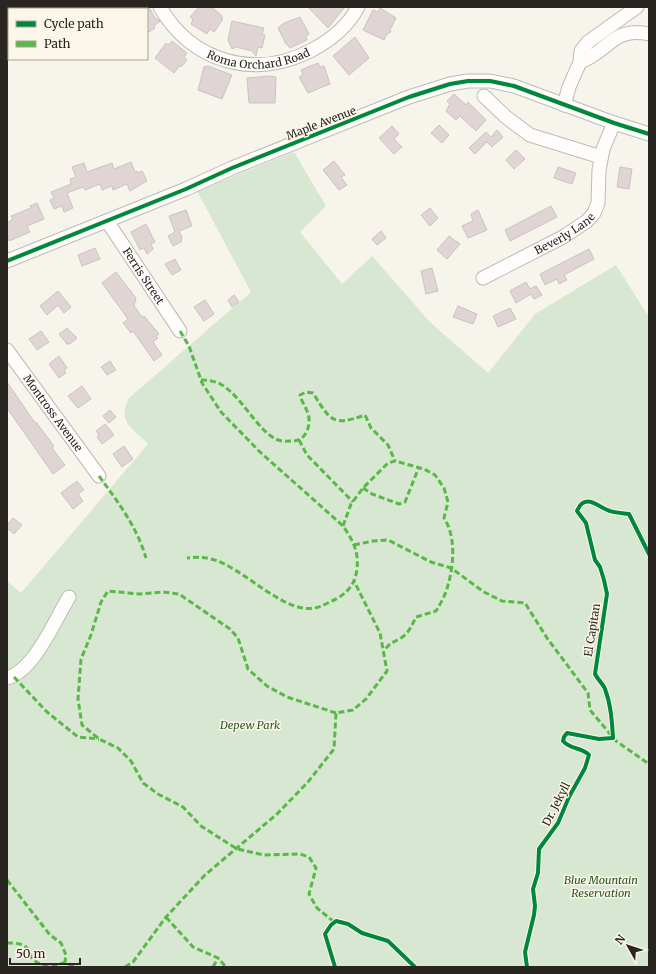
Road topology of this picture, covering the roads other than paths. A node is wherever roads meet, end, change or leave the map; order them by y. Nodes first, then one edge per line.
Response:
1 (160, 7) edge
2 (358, 7) edge
3 (637, 7) edge
4 (649, 34) edge
5 (580, 62) junction
6 (484, 96) dead end
7 (564, 105) junction
8 (614, 123) junction
9 (649, 134) edge
10 (601, 157) junction
11 (107, 221) junction
12 (7, 261) edge
13 (483, 278) dead end
14 (180, 331) dead end
15 (7, 350) edge
16 (99, 476) dead end
17 (68, 597) dead end
18 (7, 678) edge

1 - 2 street, Roma Orchard Road
3 - 5 street
4 - 5 street
5 - 7 street
6 - 10 street
7 - 8 street, Maple Avenue
7 - 11 street, Maple Avenue
8 - 9 street, Maple Avenue
8 - 10 street, Beverly Lane
10 - 13 street, Beverly Lane
11 - 12 street, Maple Avenue
11 - 14 street, Ferris Street
15 - 16 street, Montross Avenue
17 - 18 street

